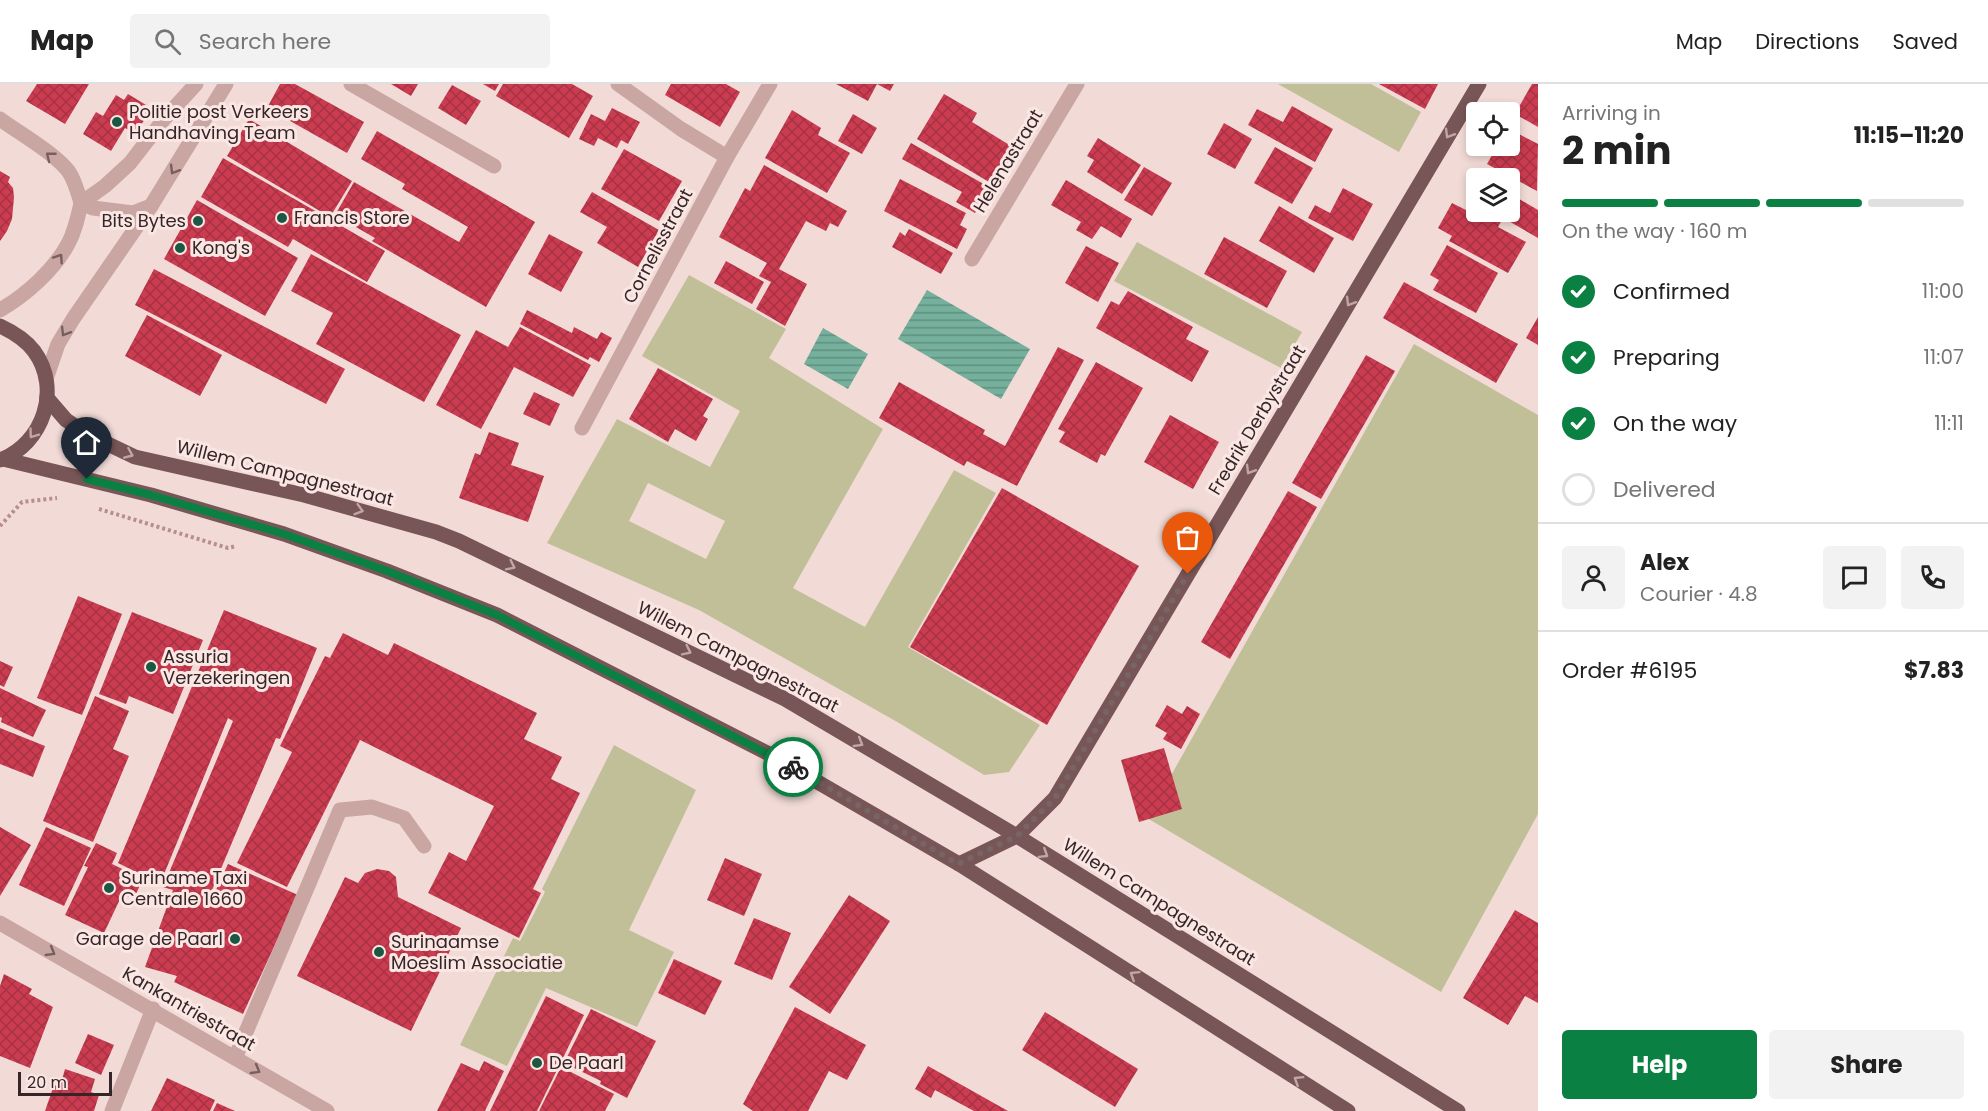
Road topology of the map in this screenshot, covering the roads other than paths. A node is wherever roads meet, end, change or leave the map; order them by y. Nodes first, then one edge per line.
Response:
1 (196, 84) edge
2 (226, 84) edge
3 (351, 84) edge
4 (618, 84) edge
5 (770, 84) edge
6 (1077, 84) edge
7 (1479, 84) edge
8 (0, 119) edge
9 (728, 158) junction
10 (494, 166) dead end
11 (81, 203) junction
12 (152, 206) junction
13 (972, 259) dead end
14 (0, 310) edge
15 (0, 326) edge
16 (46, 379) junction
17 (47, 398) junction
18 (582, 428) dead end
19 (1, 459) edge
20 (1017, 836) junction
21 (424, 846) dead end
22 (958, 864) junction
23 (0, 923) edge
24 (153, 1010) junction
25 (235, 1058) junction
26 (112, 1111) edge
27 (327, 1111) edge
28 (1348, 1111) edge
29 (1458, 1111) edge

1 - 11 street
2 -> 12 street
3 - 10 street
4 - 9 street
5 - 9 street, Cornelisstraat
6 - 13 street, Helenastraat
7 -> 20 main road, Fredrik Derbystraat
11 -> 8 street
9 - 18 street, Cornelisstraat
11 - 12 street
14 -> 11 street
12 -> 16 street
15 - 16 main road
16 - 17 main road
17 -> 19 main road
17 -> 20 main road, Willem Campagnestraat
19 - 22 main road
20 - 22 main road, Fredrik Derbystraat
20 -> 29 main road, Willem Campagnestraat
21 - 25 street
28 -> 22 main road
23 -> 24 street, Kankantriestraat
24 - 25 street, Kankantriestraat
24 - 26 street
25 -> 27 street, Kankantriestraat

